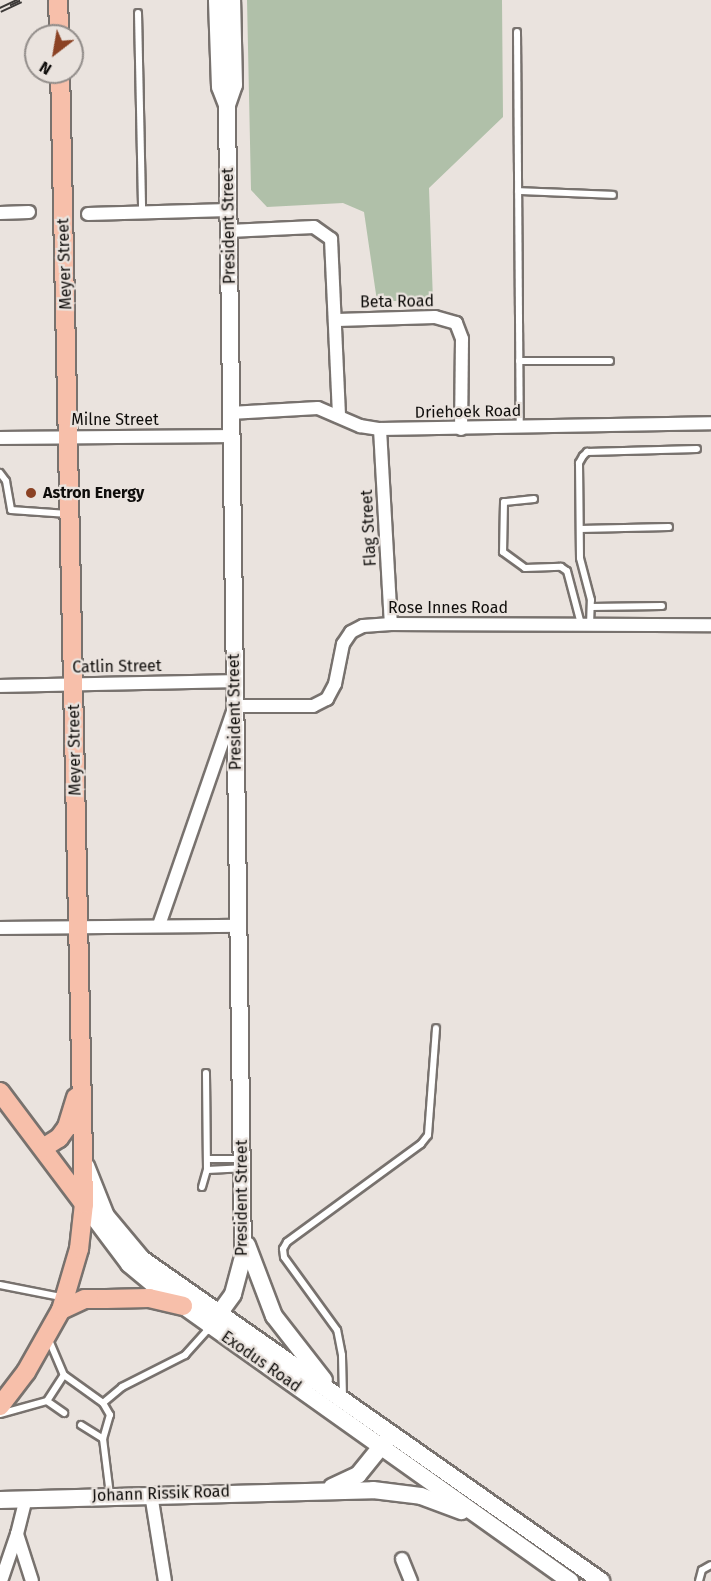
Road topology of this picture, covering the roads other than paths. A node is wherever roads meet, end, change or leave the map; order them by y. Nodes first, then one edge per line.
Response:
1 (58, 0) edge
2 (217, 0) edge
3 (232, 0) edge
4 (138, 13) dead end
5 (59, 24) edge
6 (517, 32) dead end
7 (60, 84) edge
8 (227, 105) junction
9 (518, 191) junction
10 (613, 195) dead end
11 (229, 210) junction
12 (29, 212) dead end
13 (142, 212) junction
14 (0, 213) edge
15 (88, 214) dead end
16 (229, 231) junction
17 (337, 320) junction
18 (519, 361) junction
19 (610, 361) dead end
20 (230, 413) junction
21 (339, 415) junction
22 (711, 423) edge
23 (520, 428) junction
24 (380, 429) junction
25 (461, 429) junction
26 (230, 436) junction
27 (70, 437) junction
28 (0, 438) edge
29 (697, 450) dead end
30 (0, 473) edge
31 (534, 499) dead end
32 (72, 514) junction
33 (669, 527) dead end
34 (580, 530) junction
35 (662, 606) dead end
36 (591, 607) junction
37 (391, 624) junction
38 (585, 625) junction
39 (711, 625) edge
40 (234, 681) junction
41 (74, 684) junction
42 (0, 686) edge
43 (235, 706) junction
44 (159, 925) junction
45 (78, 926) junction
46 (238, 926) junction
47 (0, 928) edge
48 (436, 1028) dead end
49 (82, 1072) junction
50 (206, 1073) dead end
51 (0, 1092) edge
52 (43, 1148) junction
53 (83, 1156) junction
54 (207, 1159) junction
55 (242, 1164) junction
56 (207, 1170) junction
57 (202, 1187) dead end
58 (84, 1204) junction
59 (243, 1233) junction
60 (0, 1286) edge
61 (64, 1304) junction
62 (183, 1306) junction
63 (214, 1320) junction
64 (49, 1337) junction
65 (64, 1375) junction
66 (338, 1397) junction
67 (47, 1401) junction
68 (103, 1403) junction
69 (0, 1406) edge
70 (64, 1413) dead end
71 (0, 1414) edge
72 (81, 1425) dead end
73 (102, 1439) junction
74 (386, 1440) junction
75 (323, 1491) junction
76 (151, 1494) junction
77 (111, 1496) junction
78 (26, 1498) junction
79 (0, 1500) edge
80 (491, 1524) junction
81 (17, 1534) junction
82 (402, 1559) dead end
83 (711, 1565) edge
84 (1, 1581) edge
85 (32, 1581) edge
86 (165, 1581) edge
87 (411, 1581) edge
88 (570, 1581) edge
89 (601, 1581) edge
90 (699, 1581) edge

1 - 5 main road
2 - 8 street, President Street
3 - 8 street, President Street
4 - 13 lane
6 - 9 lane
7 - 27 main road, Meyer Street
8 - 11 street, President Street
9 - 10 lane
9 - 18 lane
11 - 13 street
11 - 16 street, President Street
12 - 14 street
13 - 15 street
16 - 17 street
16 - 20 street, President Street
17 - 21 street
17 - 25 street, Beta Road
18 - 19 lane
18 - 23 lane
20 - 21 street, Driehoek Road
20 - 26 street, President Street
21 - 24 street, Driehoek Road
22 - 23 street, Driehoek Road
23 - 25 street, Driehoek Road
24 - 25 street, Driehoek Road
24 - 37 street, Flag Street
26 - 27 street, Milne Street
26 - 40 street, President Street
27 - 28 street, Milne Street
27 - 32 main road, Meyer Street
29 - 34 lane
30 - 32 lane
31 - 38 lane
32 - 41 main road, Meyer Street
33 - 34 lane
34 - 36 lane
35 - 36 lane
36 - 38 lane
37 - 38 street, Rose Innes Road
37 - 43 street, Rose Innes Road
38 - 39 street, Rose Innes Road
40 - 41 street, Catlin Street
40 - 43 street, President Street
41 - 42 street, Catlin Street
41 - 45 main road, Meyer Street
43 - 44 street
43 - 46 street, President Street
44 - 45 street
44 - 46 street
45 - 47 street
45 - 49 main road, Meyer Street
46 - 55 street, President Street
48 - 66 lane
49 - 52 main road
49 - 53 main road, Meyer Street
50 - 54 lane
51 - 52 main road, Exodus Road
52 - 58 main road, Exodus Road
53 - 58 main road, Meyer Street
53 - 63 street, Exodus Road
54 - 55 lane
54 - 56 lane
55 - 56 lane
55 - 59 street, President Street
56 - 57 lane
58 - 61 main road, Meyer Street
58 - 62 street, Exodus Road
59 - 63 street, President Street
59 - 66 street
60 - 61 lane
61 - 62 main road
61 - 64 main road, Meyer Street
62 - 63 street, Exodus Road
63 - 66 street, Exodus Road
63 - 68 lane
63 - 74 street, Exodus Road
64 - 65 lane
64 - 69 main road, Meyer Street
65 - 67 lane
65 - 68 lane
66 - 74 street, Exodus Road
67 - 70 lane
67 - 71 lane
68 - 73 lane
72 - 73 lane
73 - 77 lane
74 - 75 street, Johann Rissik Road
74 - 80 street, Exodus Road
74 - 89 street, Exodus Road
75 - 76 street, Johann Rissik Road
75 - 80 street, Johann Rissik Road
76 - 77 street, Johann Rissik Road
76 - 86 street
77 - 78 street, Johann Rissik Road
78 - 79 street, Johann Rissik Road
78 - 81 street
80 - 88 street, Exodus Road
81 - 84 street
81 - 85 street
82 - 87 street
83 - 90 lane

